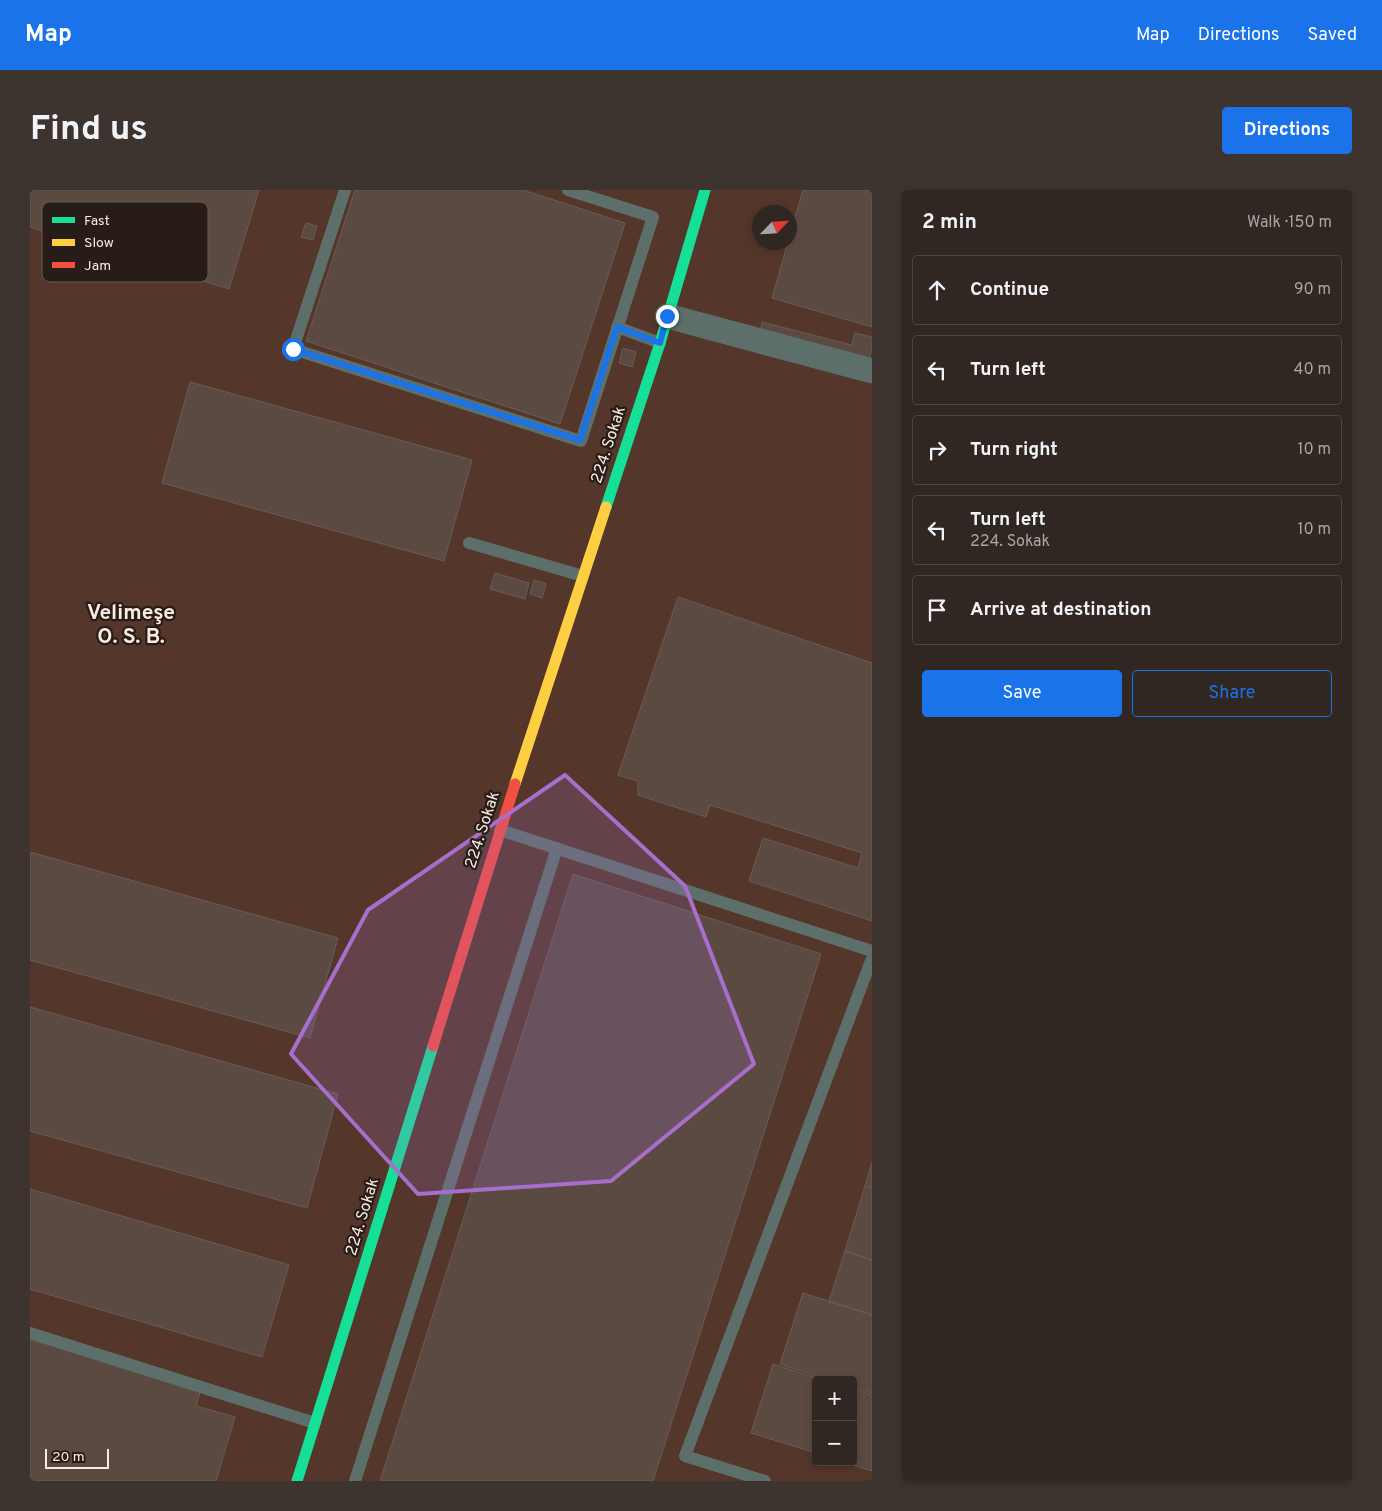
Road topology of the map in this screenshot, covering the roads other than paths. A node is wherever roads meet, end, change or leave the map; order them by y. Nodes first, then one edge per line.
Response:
1 (345, 190) edge
2 (568, 190) edge
3 (689, 190) edge
4 (703, 194) edge
5 (667, 316) junction
6 (617, 327) junction
7 (660, 343) junction
8 (872, 371) edge
9 (470, 543) dead end
10 (583, 576) junction
11 (500, 830) junction
12 (557, 848) junction
13 (872, 951) edge
14 (872, 958) edge
15 (30, 1333) edge
16 (316, 1423) junction
17 (297, 1481) edge
18 (355, 1481) edge
19 (765, 1481) edge

1 - 6 lane
2 - 6 lane
3 - 4 lane
4 - 5 street, 224. Sokak
5 - 7 street, 224. Sokak
5 - 8 street
6 - 7 lane
7 - 10 street, 224. Sokak
9 - 10 lane
10 - 11 street, 224. Sokak
11 - 12 lane
11 - 16 street, 224. Sokak
12 - 13 lane
12 - 18 lane
14 - 19 lane
15 - 16 lane
16 - 17 street, 224. Sokak

